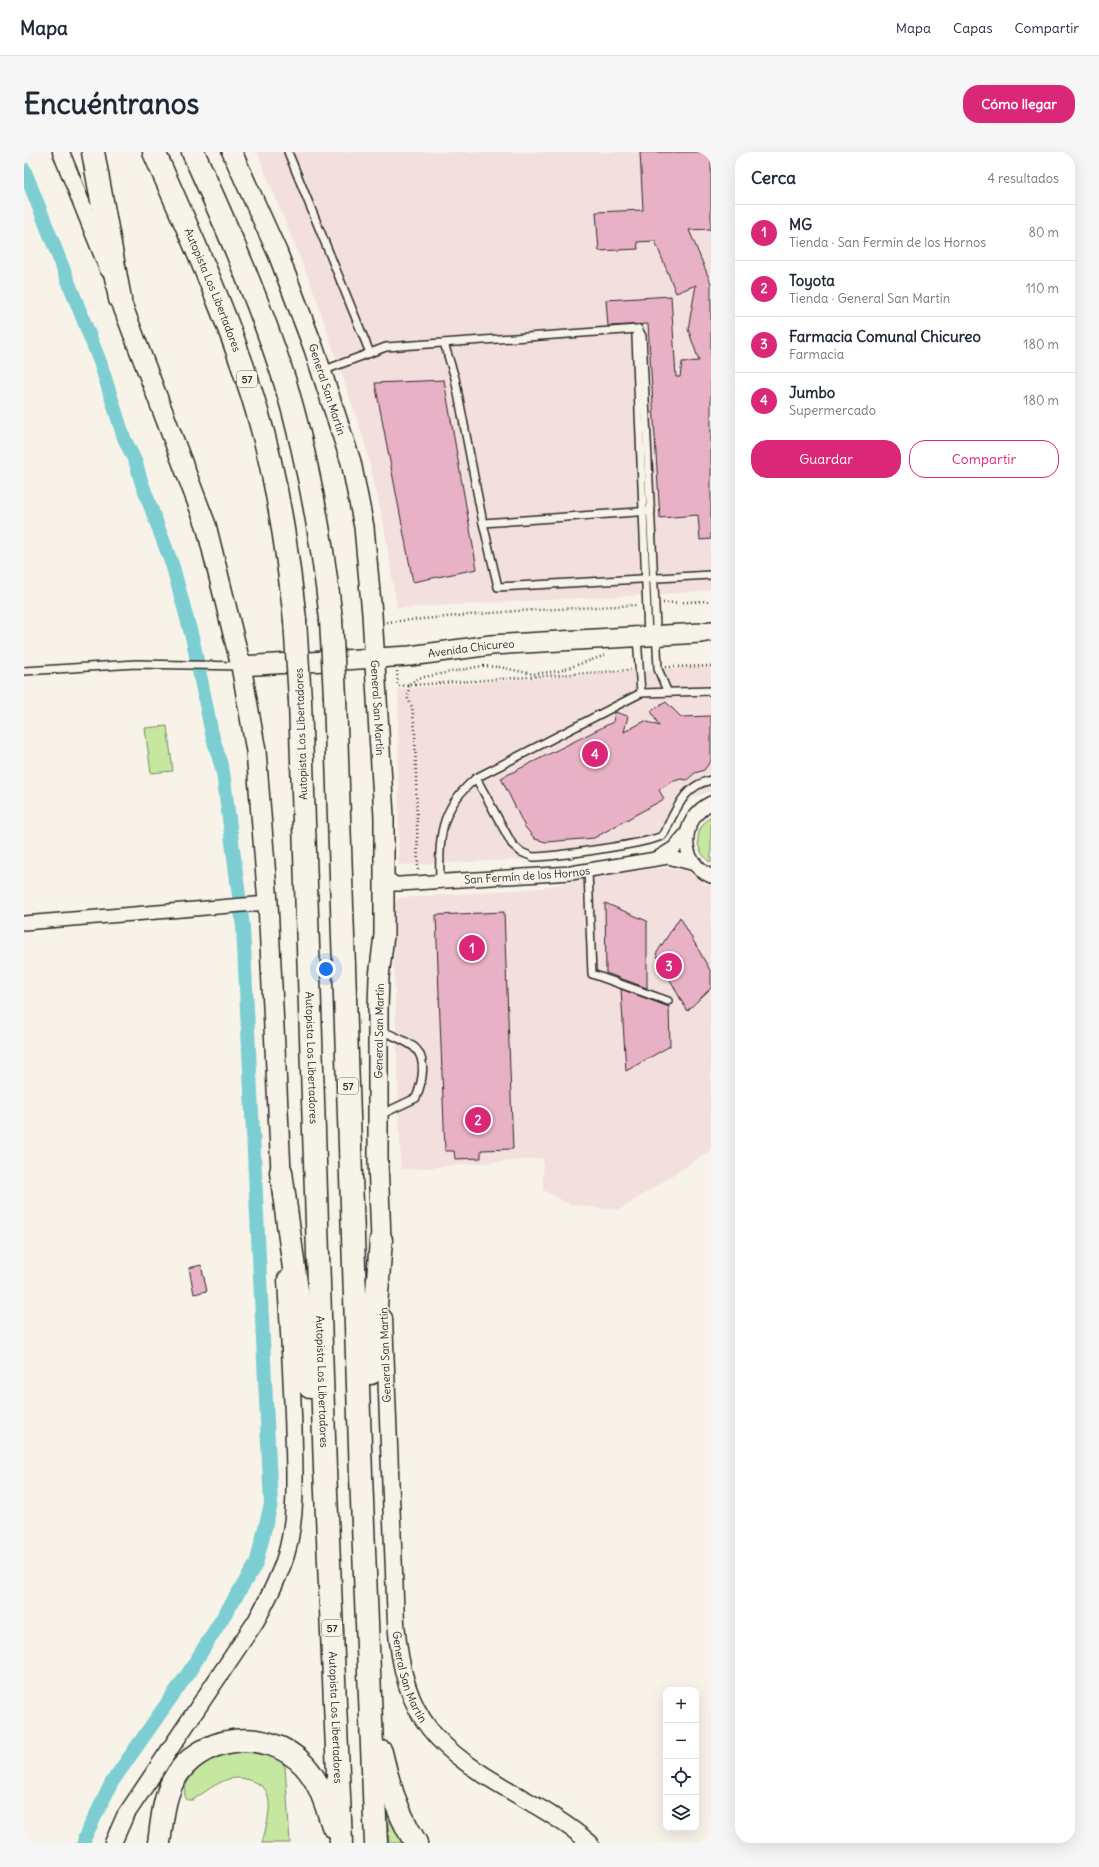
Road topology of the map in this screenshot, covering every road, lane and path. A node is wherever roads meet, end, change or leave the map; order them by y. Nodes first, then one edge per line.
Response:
1 (61, 152) edge
2 (93, 152) edge
3 (154, 152) edge
4 (194, 152) edge
5 (232, 152) edge
6 (288, 152) edge
7 (120, 299) junction
8 (638, 329) junction
9 (444, 343) junction
10 (370, 353) junction
11 (322, 371) junction
12 (651, 511) junction
13 (643, 513) junction
14 (483, 523) junction
15 (711, 575) edge
16 (646, 579) junction
17 (654, 579) junction
18 (711, 601) edge
19 (646, 604) junction
20 (656, 604) junction
21 (373, 624) junction
22 (708, 633) edge
23 (648, 636) junction
24 (609, 654) dead end
25 (396, 657) junction
26 (375, 658) junction
27 (241, 666) junction
28 (711, 666) edge
29 (658, 667) junction
30 (640, 670) junction
31 (24, 671) edge
32 (409, 686) junction
33 (667, 691) junction
34 (711, 691) edge
35 (641, 693) junction
36 (476, 778) junction
37 (711, 780) edge
38 (711, 803) edge
39 (687, 833) junction
40 (658, 858) junction
41 (695, 864) junction
42 (588, 871) junction
43 (711, 876) edge
44 (440, 882) junction
45 (419, 883) junction
46 (388, 885) junction
47 (268, 903) junction
48 (24, 923) edge
49 (668, 1001) dead end
50 (378, 1029) junction
51 (378, 1116) junction
52 (281, 1172) junction
53 (381, 1240) junction
54 (325, 1469) junction
55 (361, 1476) junction
56 (371, 1700) junction
57 (113, 1843) edge
58 (159, 1843) edge
59 (340, 1843) edge
60 (376, 1843) edge
61 (416, 1843) edge
62 (590, 1843) edge

1 - 7 street
2 - 7 highway
3 - 54 highway, Autopista Los Libertadores / 57, bridge
4 - 55 highway, 57, bridge
5 - 11 main road, General San Martín
6 - 10 lane
7 - 27 main road
8 - 9 lane
8 - 12 lane
8 - 13 lane
9 - 10 lane
9 - 14 lane
10 - 11 lane
11 - 21 main road, General San Martín
12 - 13 lane
12 - 17 lane
13 - 14 lane
13 - 16 lane
14 - 16 lane
15 - 17 lane
16 - 17 lane
16 - 19 lane
17 - 20 lane
18 - 20 path
19 - 21 path
19 - 23 lane
20 - 23 lane
21 - 26 main road, General San Martín
22 - 23 main road, Avenida Chicureo
23 - 25 main road, Avenida Chicureo
23 - 29 lane
23 - 30 lane
24 - 32 path
25 - 26 main road, Avenida Chicureo
25 - 32 path
26 - 27 main road, Avenida Chicureo
26 - 46 main road, General San Martín
27 - 31 lane
27 - 47 main road
28 - 29 path
29 - 33 lane
30 - 32 path
30 - 35 lane
32 - 45 path
33 - 34 lane
33 - 35 lane
35 - 36 lane
36 - 37 lane
36 - 44 lane
38 - 39 street, San Fermín de los Hornos
39 - 40 street, San Fermín de los Hornos
39 - 41 street
40 - 41 street, San Fermín de los Hornos
40 - 42 street, San Fermín de los Hornos
41 - 43 street
42 - 44 street, San Fermín de los Hornos
42 - 49 lane
44 - 45 street, San Fermín de los Hornos
45 - 46 street, San Fermín de los Hornos
46 - 50 main road, General San Martín
47 - 48 street
47 - 52 main road
50 - 51 main road, General San Martín
50 - 51 lane
51 - 53 main road, General San Martín
52 - 54 highway
52 - 57 street
53 - 55 highway
53 - 62 street, General San Martín
54 - 59 highway, Autopista Los Libertadores / 57
55 - 56 highway, 57
56 - 60 highway, 57
56 - 61 highway
58 - 59 highway

